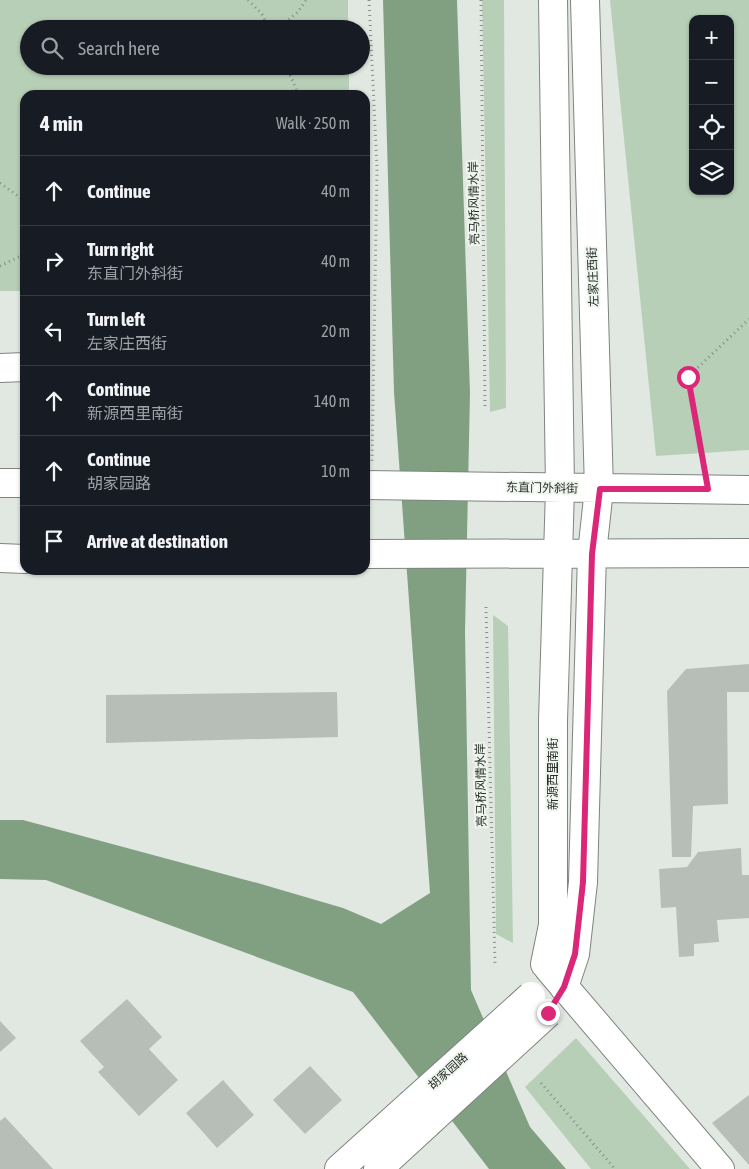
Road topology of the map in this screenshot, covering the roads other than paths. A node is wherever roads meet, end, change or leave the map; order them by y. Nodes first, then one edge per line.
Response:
1 (553, 0) edge
2 (585, 0) edge
3 (20, 366) edge
4 (0, 368) edge
5 (0, 483) edge
6 (20, 483) edge
7 (370, 485) edge
8 (560, 489) junction
9 (600, 489) junction
10 (749, 490) edge
11 (749, 553) edge
12 (370, 554) edge
13 (557, 554) junction
14 (592, 554) junction
15 (0, 558) edge
16 (20, 559) edge
17 (545, 964) junction
18 (564, 987) junction
19 (540, 1005) junction
20 (419, 1114) junction
21 (340, 1169) edge
22 (378, 1169) edge
23 (720, 1169) edge

1 - 8 main road
2 - 9 main road, 左家庄西街
3 - 4 main road
5 - 6 main road
7 - 8 main road, 东直门外斜街
8 - 9 main road, 东直门外斜街
8 - 13 main road
9 - 10 main road, 东直门外斜街
9 - 14 main road, 左家庄西街
11 - 14 main road
12 - 13 main road
13 - 14 main road
13 - 17 main road, 新源西里南街
14 - 18 main road
15 - 16 main road
17 - 18 main road
17 - 19 main road, 胡家园路
18 - 19 main road, 胡家园路
18 - 23 main road
19 - 20 main road, 胡家园路, bridge
20 - 21 main road, 胡家园路
20 - 22 main road, 胡家园路

